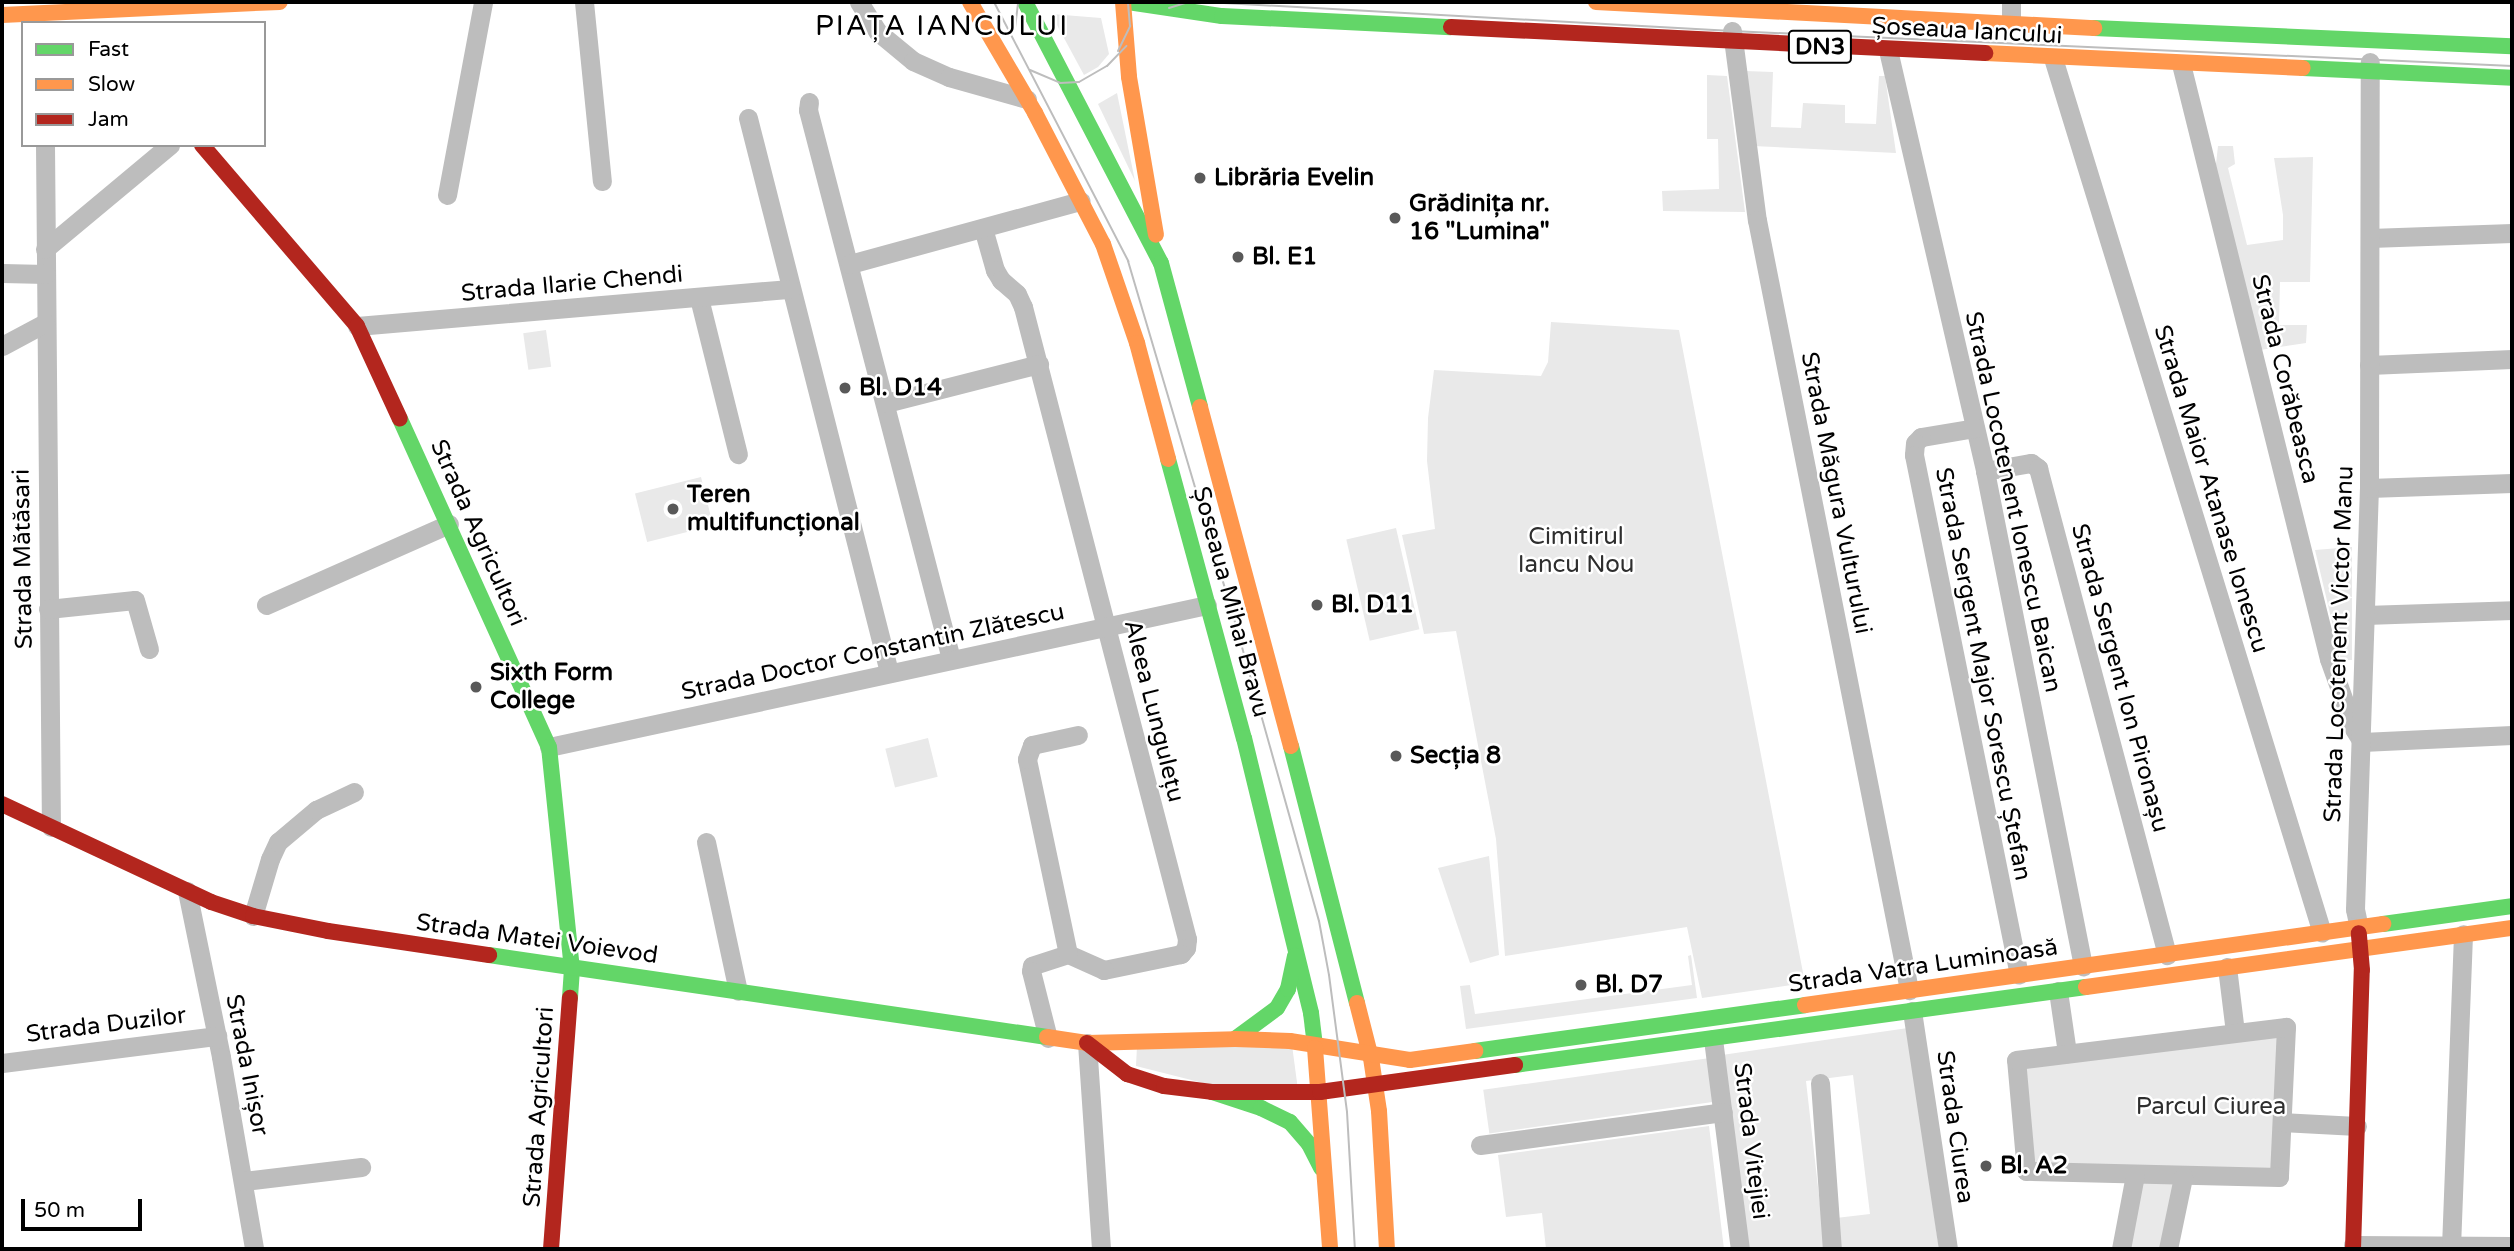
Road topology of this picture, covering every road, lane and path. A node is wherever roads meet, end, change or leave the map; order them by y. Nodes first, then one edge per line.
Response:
1 (280, 2) edge
2 (483, 2) edge
3 (584, 2) edge
4 (859, 2) edge
5 (971, 2) edge
6 (1025, 2) edge
7 (1126, 2) edge
8 (1596, 2) edge
9 (2011, 2) edge
10 (1732, 5) edge
11 (1169, 8) junction
12 (45, 12) edge
13 (2, 15) edge
14 (125, 16) edge
15 (2011, 22) junction
16 (2371, 40) junction
17 (1733, 43) junction
18 (1126, 46) junction
19 (2512, 46) edge
20 (1888, 50) junction
21 (2053, 58) junction
22 (2181, 64) junction
23 (2370, 72) junction
24 (2512, 78) edge
25 (1027, 99) junction
26 (809, 102) dead end
27 (748, 117) dead end
28 (45, 147) edge
29 (168, 147) edge
30 (204, 147) edge
31 (602, 181) dead end
32 (447, 195) dead end
33 (1081, 201) junction
34 (984, 228) junction
35 (2512, 233) edge
36 (2370, 237) junction
37 (45, 249) junction
38 (1161, 263) junction
39 (850, 264) junction
40 (2, 273) edge
41 (46, 274) junction
42 (790, 289) junction
43 (699, 298) junction
44 (45, 323) junction
45 (357, 326) junction
46 (2, 346) edge
47 (2512, 359) edge
48 (1039, 364) junction
49 (2369, 365) junction
50 (886, 403) junction
51 (1975, 428) junction
52 (738, 454) dead end
53 (1985, 471) junction
54 (2512, 483) edge
55 (2369, 488) junction
56 (449, 524) junction
57 (266, 605) dead end
58 (1207, 605) junction
59 (48, 609) junction
60 (2512, 610) edge
61 (2365, 615) junction
62 (1107, 626) junction
63 (149, 649) dead end
64 (951, 659) junction
65 (889, 672) junction
66 (1078, 735) dead end
67 (2512, 735) edge
68 (2362, 742) junction
69 (550, 747) junction
70 (354, 792) dead end
71 (2, 804) edge
72 (51, 827) junction
73 (705, 842) dead end
74 (187, 891) junction
75 (2512, 906) edge
76 (253, 916) junction
77 (2359, 928) junction
78 (2512, 928) edge
79 (2322, 933) junction
80 (2463, 934) junction
81 (1297, 946) junction
82 (2361, 949) junction
83 (1068, 954) junction
84 (2167, 955) junction
85 (2083, 967) junction
86 (2227, 967) junction
87 (572, 969) junction
88 (2019, 975) junction
89 (1909, 990) junction
90 (738, 991) junction
91 (2058, 991) junction
92 (1912, 1012) junction
93 (2235, 1032) junction
94 (217, 1036) junction
95 (1048, 1038) junction
96 (1235, 1039) junction
97 (1713, 1039) junction
98 (1087, 1044) junction
99 (1316, 1045) junction
100 (1340, 1051) joint
101 (2067, 1053) junction
102 (1371, 1058) junction
103 (2, 1063) edge
104 (1820, 1083) dead end
105 (1376, 1086) junction
106 (1345, 1090) joint
107 (1212, 1092) junction
108 (1320, 1092) junction
109 (1723, 1112) junction
110 (2282, 1122) junction
111 (2357, 1126) junction
112 (1480, 1145) dead end
113 (362, 1167) dead end
114 (2135, 1175) junction
115 (2183, 1177) junction
116 (244, 1181) junction
117 (1326, 1182) junction
118 (2512, 1246) edge
119 (2353, 1247) edge
120 (2451, 1247) junction
121 (254, 1249) edge
122 (551, 1249) edge
123 (1101, 1249) edge
124 (1330, 1249) edge
125 (1387, 1249) edge
126 (1740, 1249) edge
127 (1832, 1249) edge
128 (1948, 1249) edge
129 (2121, 1249) edge
130 (2168, 1249) edge

1 - 14 main road
2 - 32 street
3 - 31 street
4 - 25 street
5 - 25 main road, Șoseaua Mihai Bravu
6 - 38 main road, Șoseaua Mihai Bravu
7 - 11 main road, Șoseaua Iancului / DN3
7 - 18 main road
8 - 10 main road, Șoseaua Iancului / DN3
9 - 15 street
10 - 15 main road, Șoseaua Iancului / DN3
10 - 17 street, Strada Măgura Vulturului
11 - 17 main road, Șoseaua Iancului / DN3
11 - 18 main road
12 - 13 main road
12 - 14 main road
15 - 16 main road, Șoseaua Iancului / DN3
16 - 19 main road, Șoseaua Iancului / DN3
16 - 23 street, Strada Locotenent Victor Manu
17 - 20 main road, Șoseaua Iancului / DN3
17 - 89 street, Strada Măgura Vulturului
18 - 38 main road
20 - 21 main road, Șoseaua Iancului / DN3
20 - 51 street, Strada Locotenent Ionescu Baican
21 - 22 main road, Șoseaua Iancului / DN3
21 - 79 street, Strada Maior Atanase Ionescu
22 - 23 main road, Șoseaua Iancului / DN3
22 - 68 street, Strada Corăbeasca
23 - 24 main road, Șoseaua Iancului / DN3
23 - 36 street, Strada Locotenent Victor Manu
25 - 33 main road, Șoseaua Mihai Bravu
26 - 39 street
27 - 42 street
28 - 37 street, Strada Mătăsari
29 - 37 street
30 - 45 main road, Strada Agricultori
33 - 34 street
33 - 58 main road, Șoseaua Mihai Bravu
34 - 39 street
34 - 48 street, Aleea Lungulețu
35 - 36 street
36 - 49 street, Strada Locotenent Victor Manu
37 - 41 street, Strada Mătăsari
38 - 102 main road, Șoseaua Mihai Bravu
39 - 50 street
40 - 41 street
41 - 44 street, Strada Mătăsari
42 - 43 street, Strada Ilarie Chendi
42 - 65 street
43 - 45 street, Strada Ilarie Chendi
43 - 52 street
44 - 46 street
44 - 59 street, Strada Mătăsari
45 - 56 main road, Strada Agricultori
47 - 49 street
48 - 50 street
48 - 62 street, Aleea Lungulețu
49 - 55 street, Strada Locotenent Victor Manu
50 - 64 street
51 - 53 street, Strada Locotenent Ionescu Baican
51 - 88 street, Strada Sergent Major Sorescu Ștefan
53 - 84 street, Strada Sergent Ion Pironașu
53 - 85 street, Strada Locotenent Ionescu Baican
54 - 55 street
55 - 61 street, Strada Locotenent Victor Manu
56 - 57 street
56 - 69 main road, Strada Agricultori
58 - 62 street, Strada Doctor Constantin Zlătescu
58 - 81 main road, Șoseaua Mihai Bravu
59 - 63 street
59 - 72 street, Strada Mătăsari
60 - 61 street
61 - 68 street, Strada Locotenent Victor Manu
62 - 64 street, Strada Doctor Constantin Zlătescu
62 - 83 street, Aleea Lungulețu
64 - 65 street, Strada Doctor Constantin Zlătescu
65 - 69 street, Strada Doctor Constantin Zlătescu
66 - 83 street
67 - 68 street
68 - 77 street, Strada Locotenent Victor Manu
69 - 87 main road, Strada Agricultori
70 - 76 street
71 - 72 main road, Strada Matei Voievod
72 - 74 main road, Strada Matei Voievod
73 - 90 street
74 - 76 main road, Strada Matei Voievod
74 - 94 street, Strada Inișor
75 - 77 main road, Strada Vatra Luminoasă
76 - 87 main road, Strada Matei Voievod
77 - 79 main road, Strada Vatra Luminoasă
77 - 82 main road, Strada Locotenent Victor Manu
78 - 80 main road, Strada Vatra Luminoasă
79 - 84 main road, Strada Vatra Luminoasă
80 - 82 main road, Strada Vatra Luminoasă
80 - 120 street
81 - 96 main road
81 - 99 main road, Șoseaua Mihai Bravu
82 - 86 main road, Strada Vatra Luminoasă
82 - 111 main road, Strada Locotenent Victor Manu
83 - 95 street
84 - 85 main road, Strada Vatra Luminoasă
85 - 88 main road, Strada Vatra Luminoasă
86 - 91 main road, Strada Vatra Luminoasă
86 - 93 street
87 - 90 main road, Strada Matei Voievod
87 - 122 main road, Strada Agricultori
88 - 89 main road, Strada Vatra Luminoasă
89 - 92 main road
89 - 102 main road, Strada Vatra Luminoasă
90 - 95 main road, Strada Matei Voievod
91 - 92 main road, Strada Vatra Luminoasă
91 - 101 street
92 - 97 main road, Strada Vatra Luminoasă
92 - 128 street, Strada Ciurea
93 - 101 street
93 - 110 street
94 - 103 street, Strada Duzilor
94 - 116 street, Strada Inișor
95 - 98 main road, Strada Matei Voievod
96 - 98 main road, Strada Matei Voievod
96 - 99 main road, Strada Matei Voievod
97 - 105 main road, Strada Vatra Luminoasă
97 - 109 street, Strada Vitejiei
98 - 107 main road, Strada Matei Voievod
98 - 123 street
99 - 100 main road, Strada Matei Voievod
99 - 108 main road, Șoseaua Mihai Bravu
100 - 102 main road, Strada Vatra Luminoasă
101 - 114 street
102 - 105 main road, Șoseaua Mihai Bravu
104 - 127 street
105 - 106 main road, Strada Vatra Luminoasă
105 - 125 main road, Șoseaua Mihai Bravu
106 - 108 main road, Strada Matei Voievod
107 - 108 main road, Strada Matei Voievod
107 - 117 main road
108 - 117 main road, Șoseaua Mihai Bravu
109 - 112 street
109 - 126 street, Strada Vitejiei
110 - 111 street
110 - 115 street
111 - 119 main road, Strada Locotenent Victor Manu
113 - 116 street
114 - 115 street
114 - 129 street
115 - 130 street
116 - 121 street, Strada Inișor
117 - 124 main road, Șoseaua Mihai Bravu
118 - 120 street
119 - 120 street

